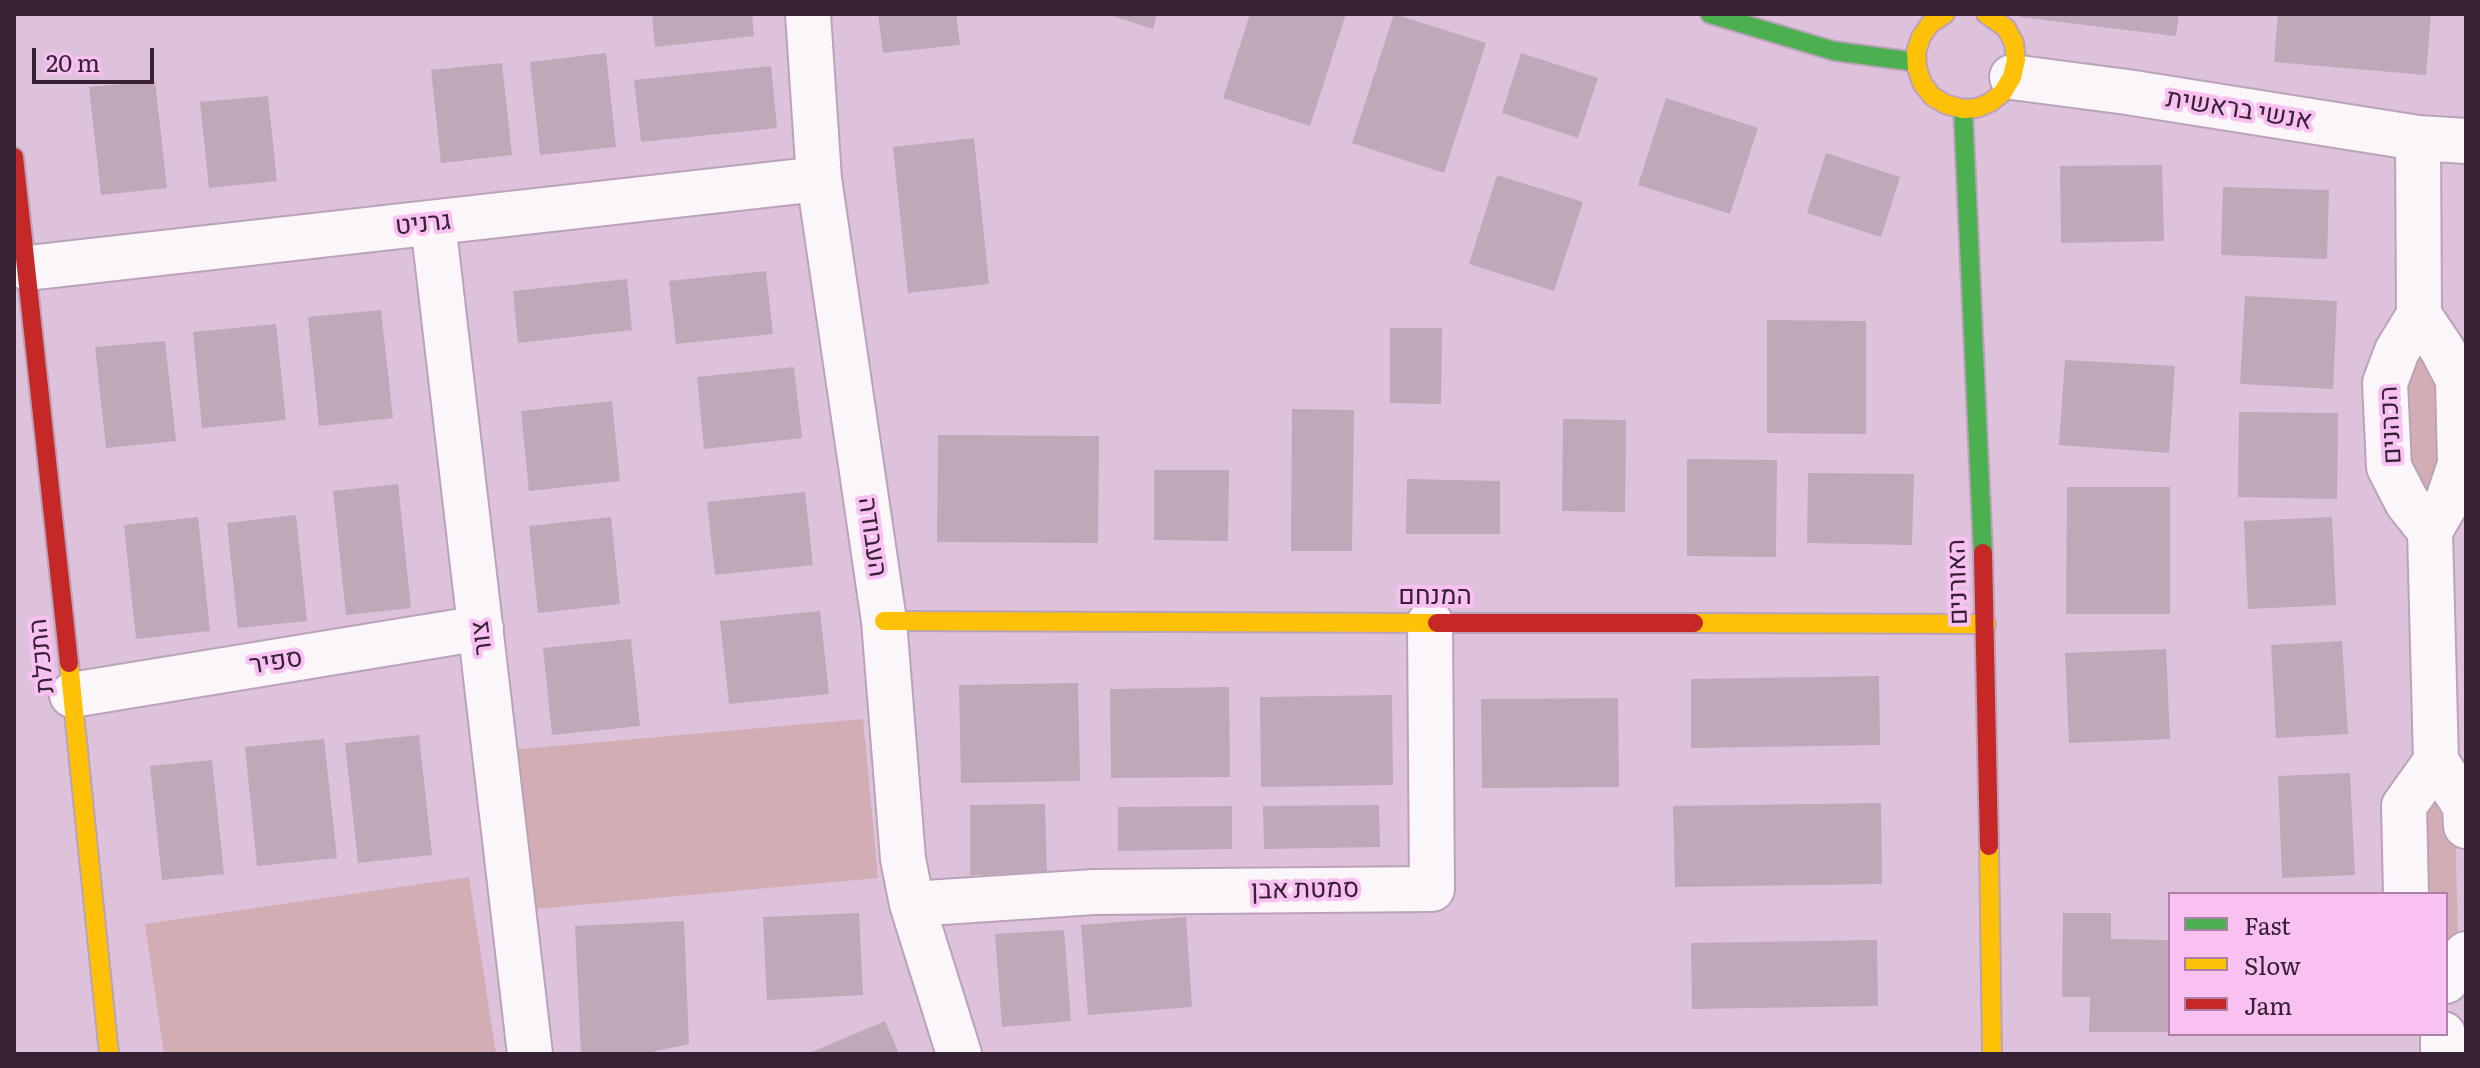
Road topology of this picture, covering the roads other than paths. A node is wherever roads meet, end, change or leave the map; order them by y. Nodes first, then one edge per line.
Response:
1 (808, 14) edge
2 (1710, 14) edge
3 (1945, 14) edge
4 (1986, 14) edge
5 (1916, 62) junction
6 (2012, 77) junction
7 (1963, 109) junction
8 (2418, 138) junction
9 (2466, 141) edge
10 (14, 157) edge
11 (819, 179) junction
12 (433, 223) junction
13 (28, 268) junction
14 (2419, 315) junction
15 (2430, 531) junction
16 (884, 621) junction
17 (1430, 622) junction
18 (1986, 624) junction
19 (481, 628) junction
20 (72, 695) junction
21 (2436, 761) junction
22 (2466, 826) edge
23 (2406, 892) edge
24 (912, 904) junction
25 (2466, 954) edge
26 (2448, 978) edge
27 (109, 1054) edge
28 (530, 1054) edge
29 (959, 1054) edge
30 (1992, 1054) edge

1 - 11 street, העבודה
2 - 5 street
3 - 5 street
4 - 6 street
5 - 7 street
6 - 7 street
6 - 8 street, אנשי בראשית
7 - 18 street, האורנים
8 - 9 street, אנשי בראשית
8 - 14 street
10 - 13 street, התכלת
11 - 12 street, גרניט
11 - 16 street, העבודה
12 - 13 street, גרניט
12 - 19 street, צור
13 - 20 street, התכלת
14 - 15 street
14 - 15 street, הכהנים
15 - 21 street
16 - 17 street, המנחם
16 - 24 street, העבודה
17 - 18 street, המנחם
17 - 24 street, סמטת אבן
18 - 30 street, האורנים
19 - 20 street, ספיר
19 - 28 street, צור
20 - 27 street, התכלת
21 - 22 street
21 - 23 street
24 - 29 street, העבודה
25 - 26 street

